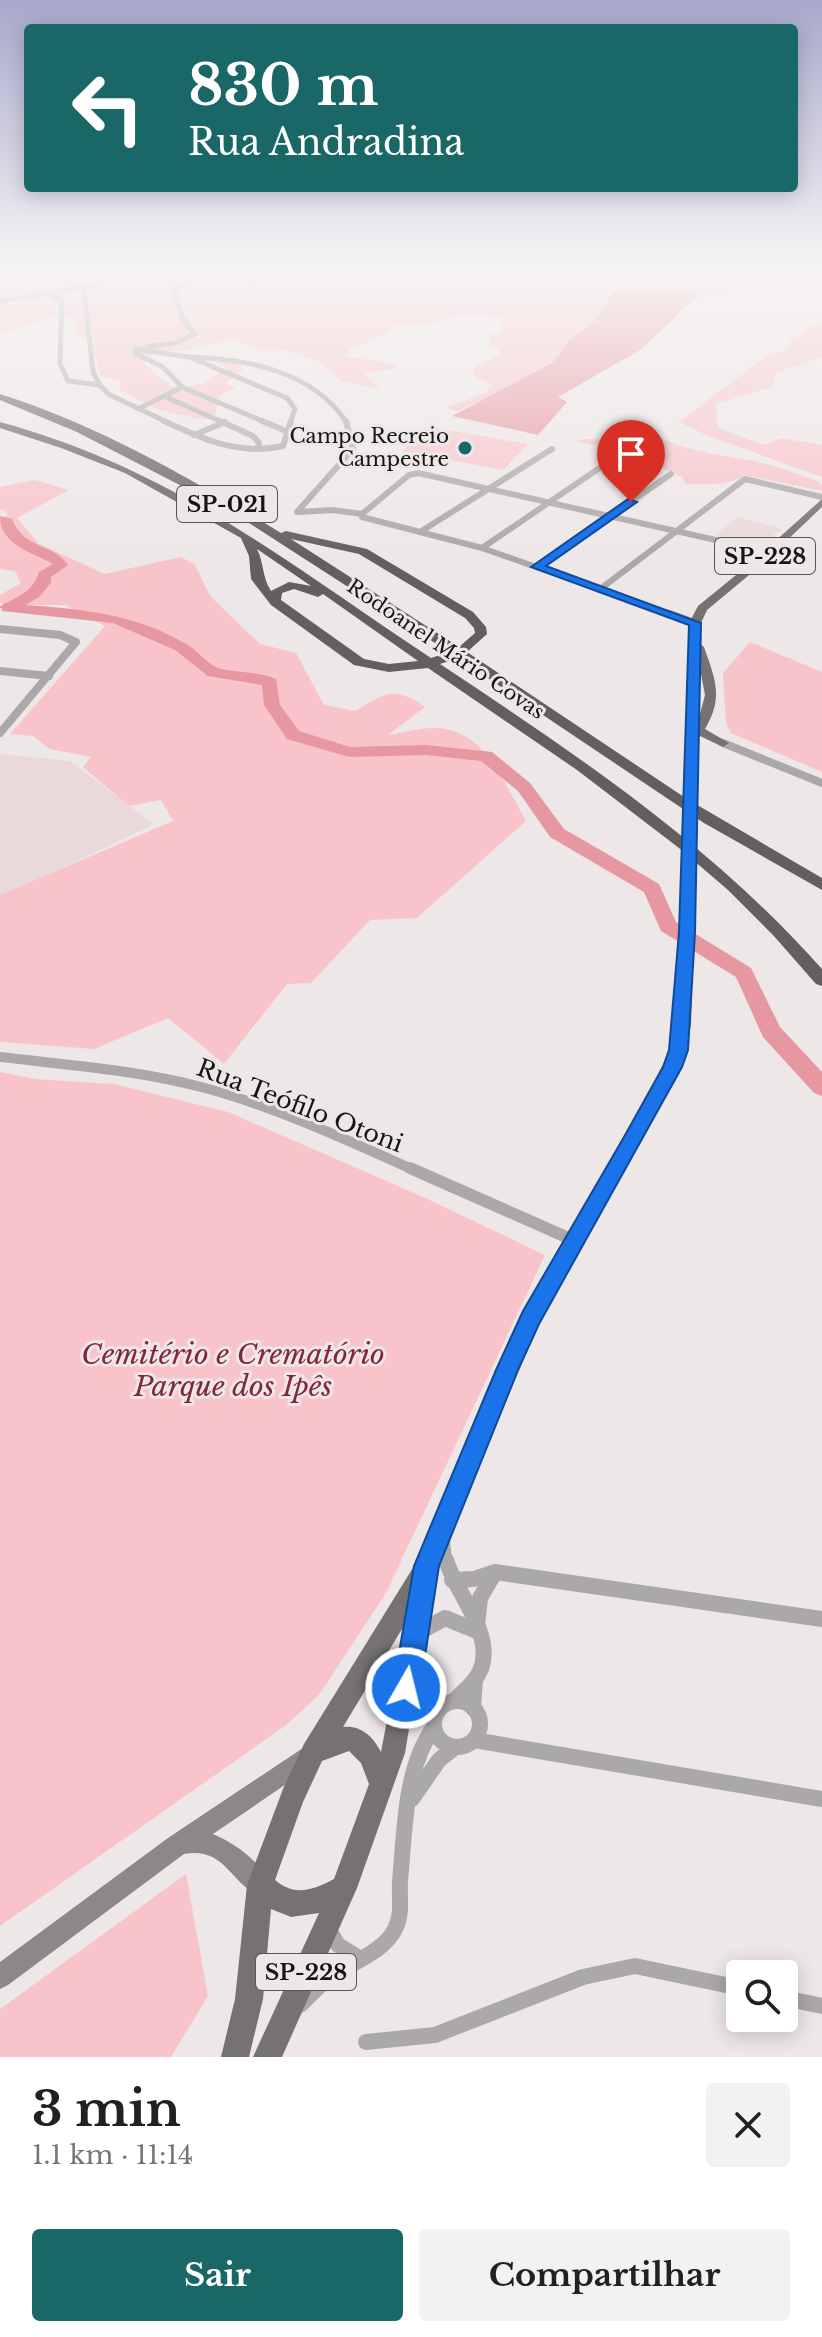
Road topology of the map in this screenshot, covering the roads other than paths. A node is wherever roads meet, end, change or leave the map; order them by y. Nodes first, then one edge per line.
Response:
1 (60, 365) edge
2 (92, 365) edge
3 (159, 365) edge
4 (208, 365) edge
5 (256, 365) edge
6 (100, 385) junction
7 (182, 387) junction
8 (0, 397) edge
9 (166, 397) junction
10 (138, 409) junction
11 (225, 422) junction
12 (0, 425) edge
13 (286, 431) junction
14 (194, 435) junction
15 (258, 448) junction
16 (552, 449) dead end
17 (623, 452) dead end
18 (671, 474) dead end
19 (489, 489) junction
20 (822, 500) edge
21 (548, 502) junction
22 (362, 514) junction
23 (612, 516) junction
24 (266, 528) junction
25 (673, 531) junction
26 (420, 532) junction
27 (245, 536) junction
28 (482, 548) junction
29 (769, 552) junction
30 (391, 566) junction
31 (537, 567) junction
32 (599, 590) junction
33 (275, 602) junction
34 (381, 602) junction
35 (349, 608) junction
36 (695, 623) junction
37 (0, 629) edge
38 (697, 642) junction
39 (0, 671) edge
40 (49, 676) junction
41 (0, 717) edge
42 (13, 719) junction
43 (0, 733) edge
44 (696, 743) junction
45 (723, 743) junction
46 (822, 783) edge
47 (822, 885) edge
48 (822, 980) edge
49 (0, 1057) edge
50 (573, 1240) junction
51 (448, 1514) junction
52 (427, 1566) junction
53 (495, 1572) junction
54 (452, 1580) junction
55 (822, 1619) edge
56 (477, 1631) junction
57 (414, 1635) junction
58 (475, 1679) junction
59 (455, 1700) junction
60 (473, 1708) junction
61 (434, 1727) junction
62 (474, 1740) junction
63 (453, 1749) junction
64 (313, 1753) junction
65 (382, 1785) junction
66 (822, 1799) edge
67 (412, 1801) junction
68 (176, 1846) junction
69 (260, 1885) junction
70 (344, 1888) junction
71 (327, 1925) junction
72 (359, 1958) junction
73 (0, 1977) edge
74 (726, 1985) edge
75 (798, 2001) edge
76 (822, 2006) edge
77 (284, 2020) junction
78 (366, 2042) dead end
79 (235, 2057) edge
80 (267, 2057) edge

1 - 6 street
2 - 6 street
3 - 7 street
4 - 13 street
5 - 22 street
6 - 10 street
7 - 9 street
7 - 13 street
8 - 24 highway, Rodoanel Mário Covas / SP-021
9 - 10 street
9 - 11 street
10 - 14 street
11 - 14 street
11 - 15 street
12 - 27 highway, Rodoanel Mário Covas / SP-021
13 - 15 street
14 - 15 street
16 - 19 street
17 - 21 street
18 - 23 street
19 - 21 street
19 - 22 street
19 - 26 street
20 - 25 street
20 - 29 main road, SP-228
21 - 23 street
21 - 28 street
22 - 26 street
23 - 25 street
23 - 31 street
24 - 30 highway
24 - 34 highway, Rodoanel Mário Covas / SP-021
25 - 29 street
25 - 32 street
26 - 28 street
27 - 33 highway
27 - 35 highway, Rodoanel Mário Covas / SP-021
28 - 31 street
29 - 36 main road, SP-228
30 - 33 highway
30 - 34 highway
31 - 32 street
32 - 36 street
33 - 35 highway
34 - 47 highway, Rodoanel Mário Covas / SP-021
35 - 48 highway, Rodoanel Mário Covas / SP-021
36 - 38 main road
37 - 40 street
38 - 44 main road
38 - 44 main road
39 - 40 street
40 - 42 street
41 - 42 street
42 - 43 street
44 - 45 main road
44 - 45 main road
44 - 50 main road, SP-228
45 - 46 street
49 - 50 street, Rua Teófilo Otoni
50 - 51 main road, SP-228
51 - 52 main road, SP-228
51 - 54 street
52 - 57 main road, SP-228
52 - 64 main road, SP-228
53 - 54 street
53 - 55 street
53 - 56 street
54 - 56 street
56 - 57 street
56 - 58 street
57 - 65 main road, SP-228
58 - 59 street
58 - 60 street
59 - 60 street
59 - 61 street
60 - 62 street
61 - 63 street
61 - 67 street
62 - 63 street
62 - 66 street
63 - 67 street
64 - 65 main road
64 - 68 street
64 - 69 main road, SP-228
65 - 70 main road, SP-228
67 - 72 street
68 - 69 street
68 - 73 street
69 - 70 main road
69 - 79 main road, SP-228
70 - 71 main road, SP-228
71 - 72 street
71 - 77 main road, SP-228
72 - 77 street
74 - 78 street
75 - 76 street
77 - 80 main road, SP-228

